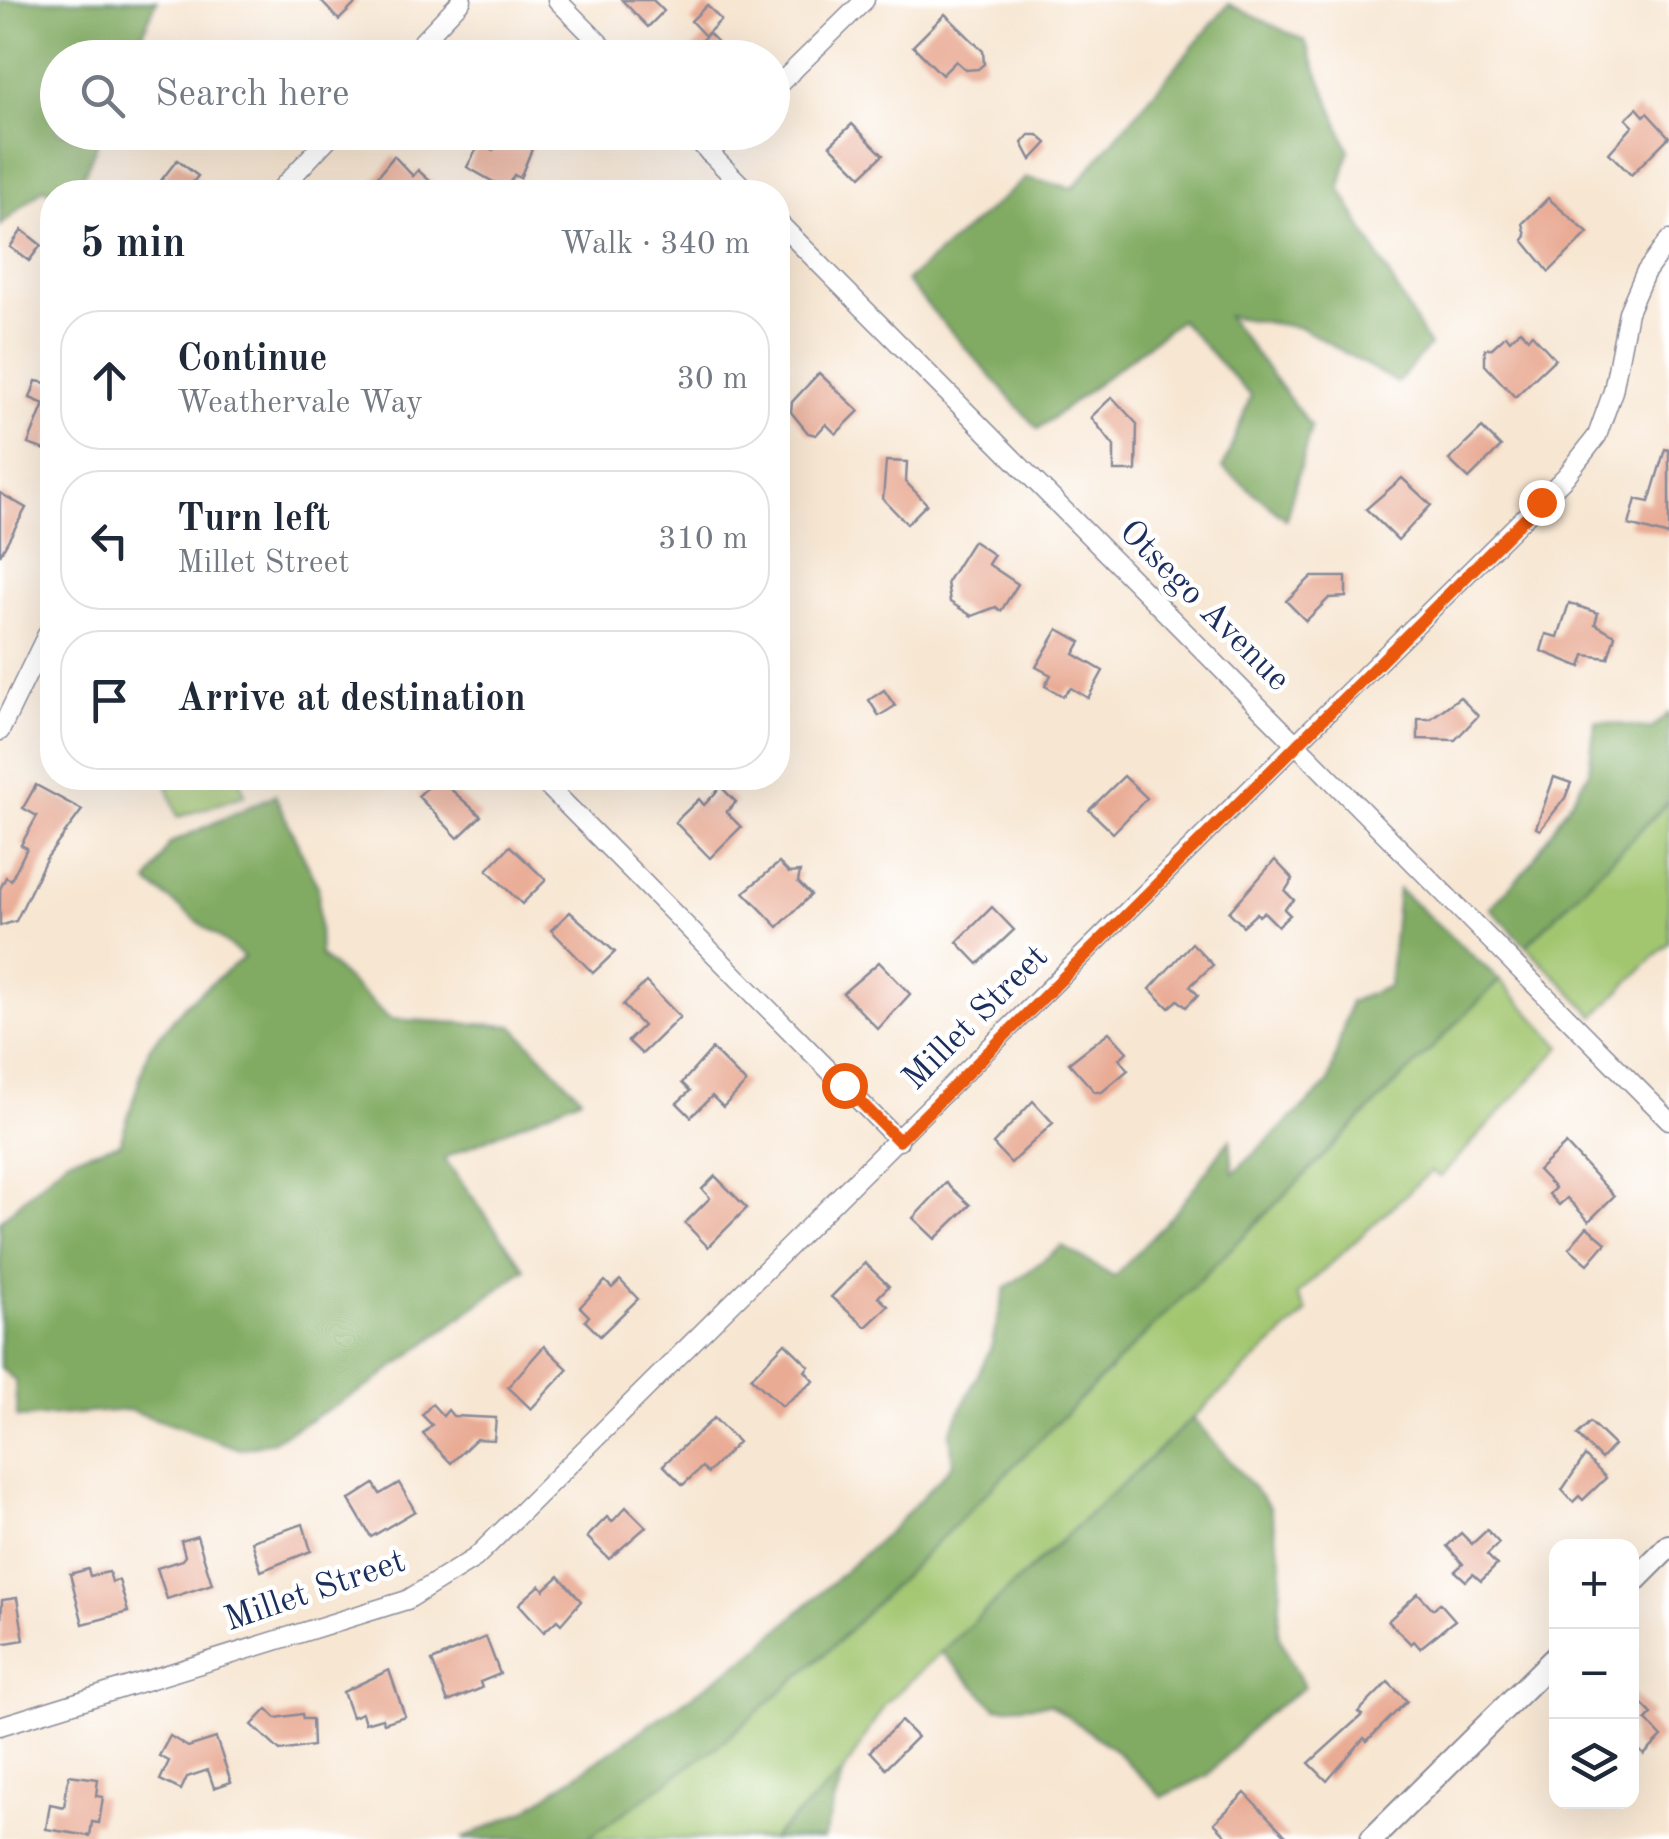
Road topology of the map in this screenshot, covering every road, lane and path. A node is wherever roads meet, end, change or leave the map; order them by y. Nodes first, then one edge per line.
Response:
1 (462, 0) edge
2 (558, 0) edge
3 (865, 0) edge
4 (423, 40) edge
5 (597, 40) edge
6 (790, 73) edge
7 (317, 150) edge
8 (706, 150) edge
9 (712, 150) edge
10 (709, 153) junction
11 (289, 180) edge
12 (736, 180) edge
13 (790, 234) edge
14 (1669, 240) edge
15 (40, 649) edge
16 (0, 731) edge
17 (1296, 745) junction
18 (552, 790) edge
19 (1669, 1120) edge
20 (899, 1141) junction
21 (1669, 1546) edge
22 (1639, 1575) edge
23 (1549, 1663) edge
24 (0, 1726) edge
25 (1372, 1839) edge

1 - 4 street
2 - 5 street
3 - 6 street
7 - 11 street
8 - 10 street
9 - 10 street
10 - 12 street
13 - 17 street, Otsego Avenue
14 - 17 street, Millet Street
15 - 16 street
17 - 19 street, Otsego Avenue
17 - 20 street, Millet Street
18 - 20 street
20 - 24 street, Millet Street
21 - 22 street
23 - 25 street

